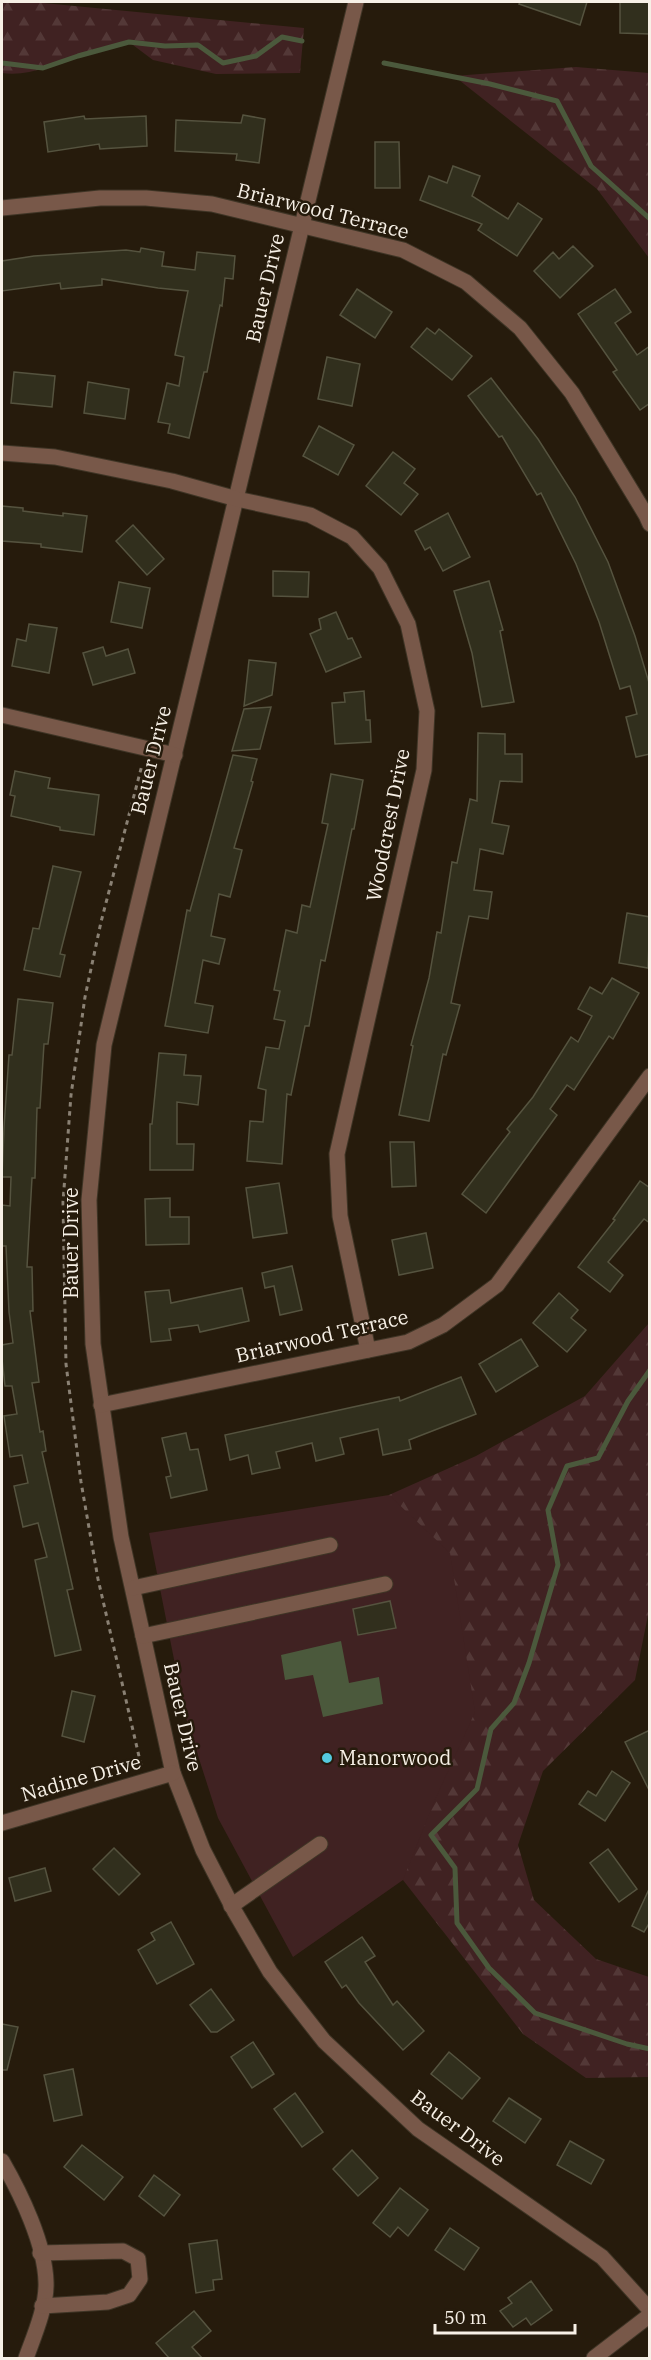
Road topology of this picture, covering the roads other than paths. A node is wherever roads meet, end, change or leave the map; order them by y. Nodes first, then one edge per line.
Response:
1 (356, 2) edge
2 (2, 208) edge
3 (302, 226) junction
4 (2, 453) edge
5 (237, 499) junction
6 (650, 524) edge
7 (2, 715) edge
8 (174, 755) junction
9 (650, 1076) edge
10 (368, 1350) junction
11 (101, 1405) junction
12 (330, 1545) dead end
13 (385, 1584) dead end
14 (133, 1588) junction
15 (143, 1636) junction
16 (173, 1773) junction
17 (2, 1823) edge
18 (320, 1844) dead end
19 (231, 1906) junction
20 (2, 2161) edge
21 (40, 2253) junction
22 (42, 2306) junction
23 (650, 2310) edge
24 (650, 2315) edge
25 (26, 2358) edge
26 (594, 2358) edge

1 - 3 street, Bauer Drive
2 - 3 street, Briarwood Terrace
3 - 5 street, Bauer Drive
3 - 6 street, Briarwood Terrace
4 - 5 street, Woodcrest Drive
5 - 8 street, Bauer Drive
5 - 10 street, Woodcrest Drive
7 - 8 street
8 - 11 street, Bauer Drive
9 - 10 street, Briarwood Terrace
10 - 11 street, Briarwood Terrace
11 - 14 street, Bauer Drive
12 - 14 street
13 - 15 street
14 - 15 street, Bauer Drive
15 - 16 street, Bauer Drive
16 - 17 street, Nadine Drive
16 - 19 street, Bauer Drive
18 - 19 street
19 - 23 street, Bauer Drive
20 - 21 street
21 - 22 street
21 - 22 street
22 - 25 street
24 - 26 street

